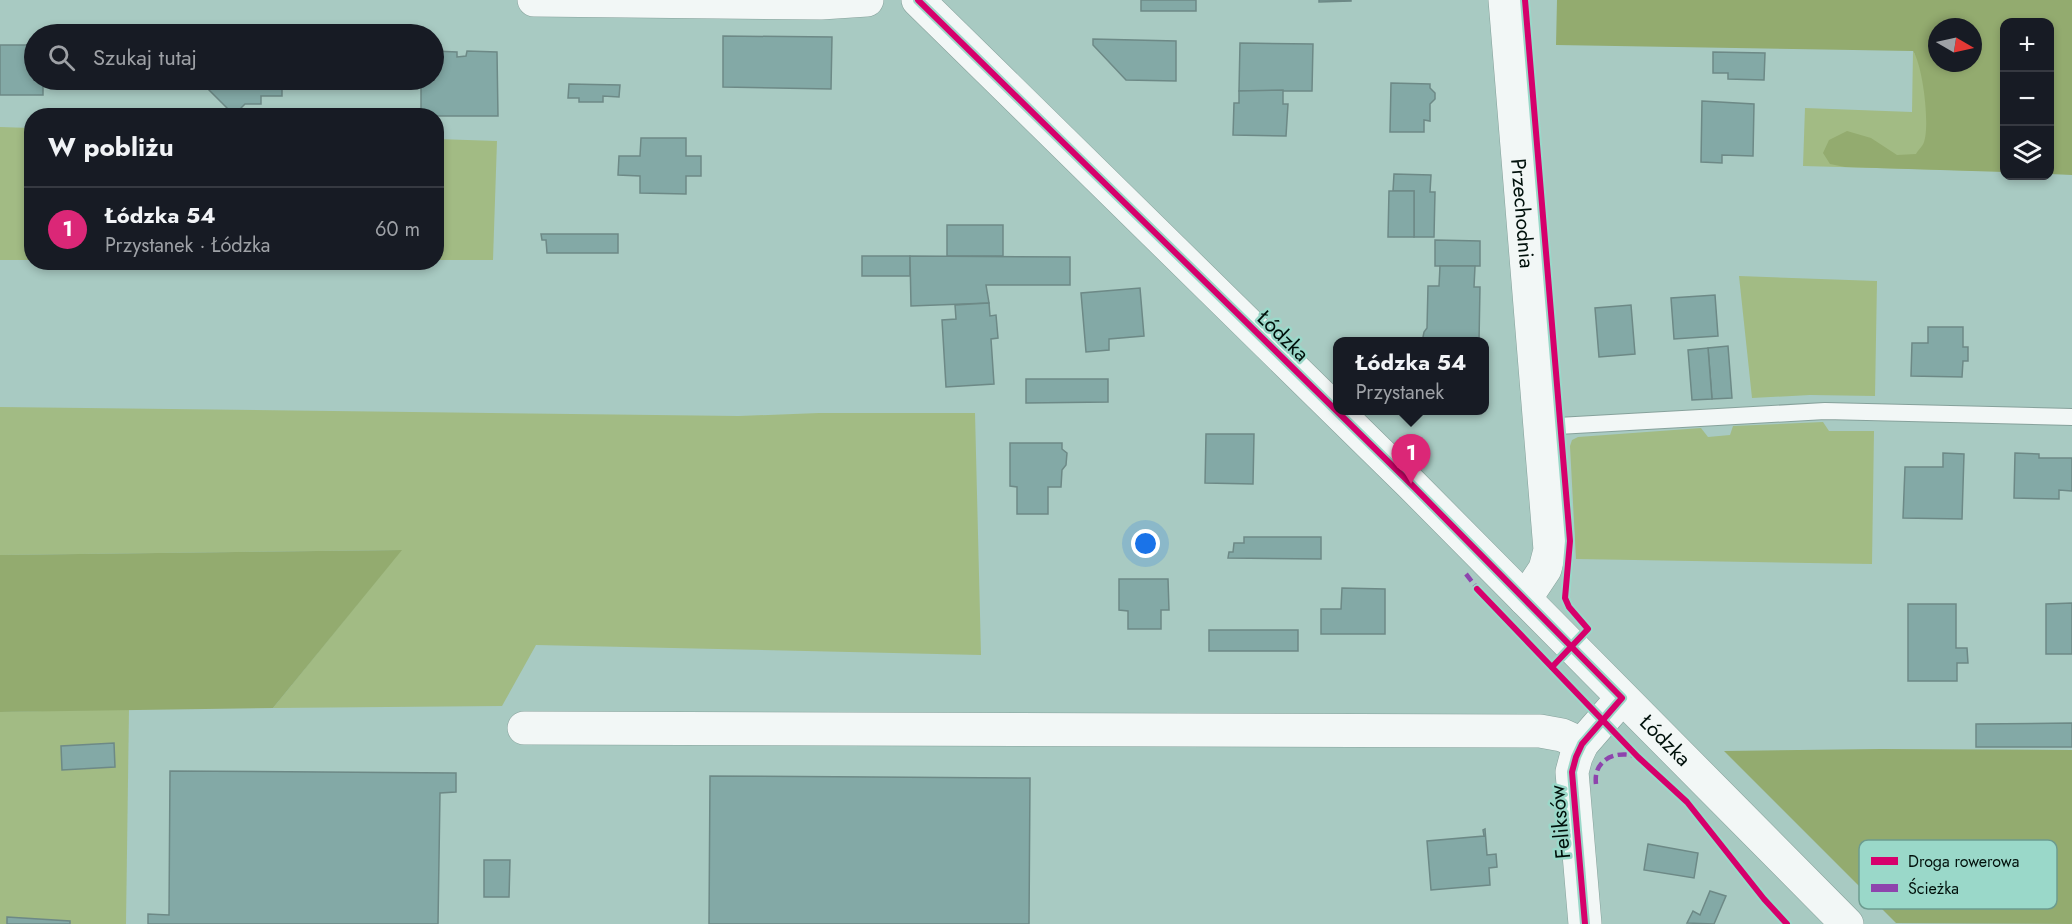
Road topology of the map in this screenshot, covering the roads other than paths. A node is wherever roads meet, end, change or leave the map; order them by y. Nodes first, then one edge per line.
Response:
1 (534, 0) edge
2 (867, 0) edge
3 (918, 0) edge
4 (1505, 0) edge
5 (1333, 407) edge
6 (1341, 415) edge
7 (2072, 417) edge
8 (1540, 428) junction
9 (1525, 599) junction
10 (1622, 698) junction
11 (524, 728) dead end
12 (1582, 744) junction
13 (1585, 924) edge
14 (1847, 924) edge

1 - 2 street
3 - 5 street, Łódzka
4 - 8 street, Przechodnia
6 - 9 street, Łódzka
7 - 8 lane
8 - 9 street, Przechodnia
9 - 10 street, Łódzka
10 - 12 street, Feliksów
10 - 14 street, Łódzka
11 - 12 street
12 - 13 street, Feliksów

